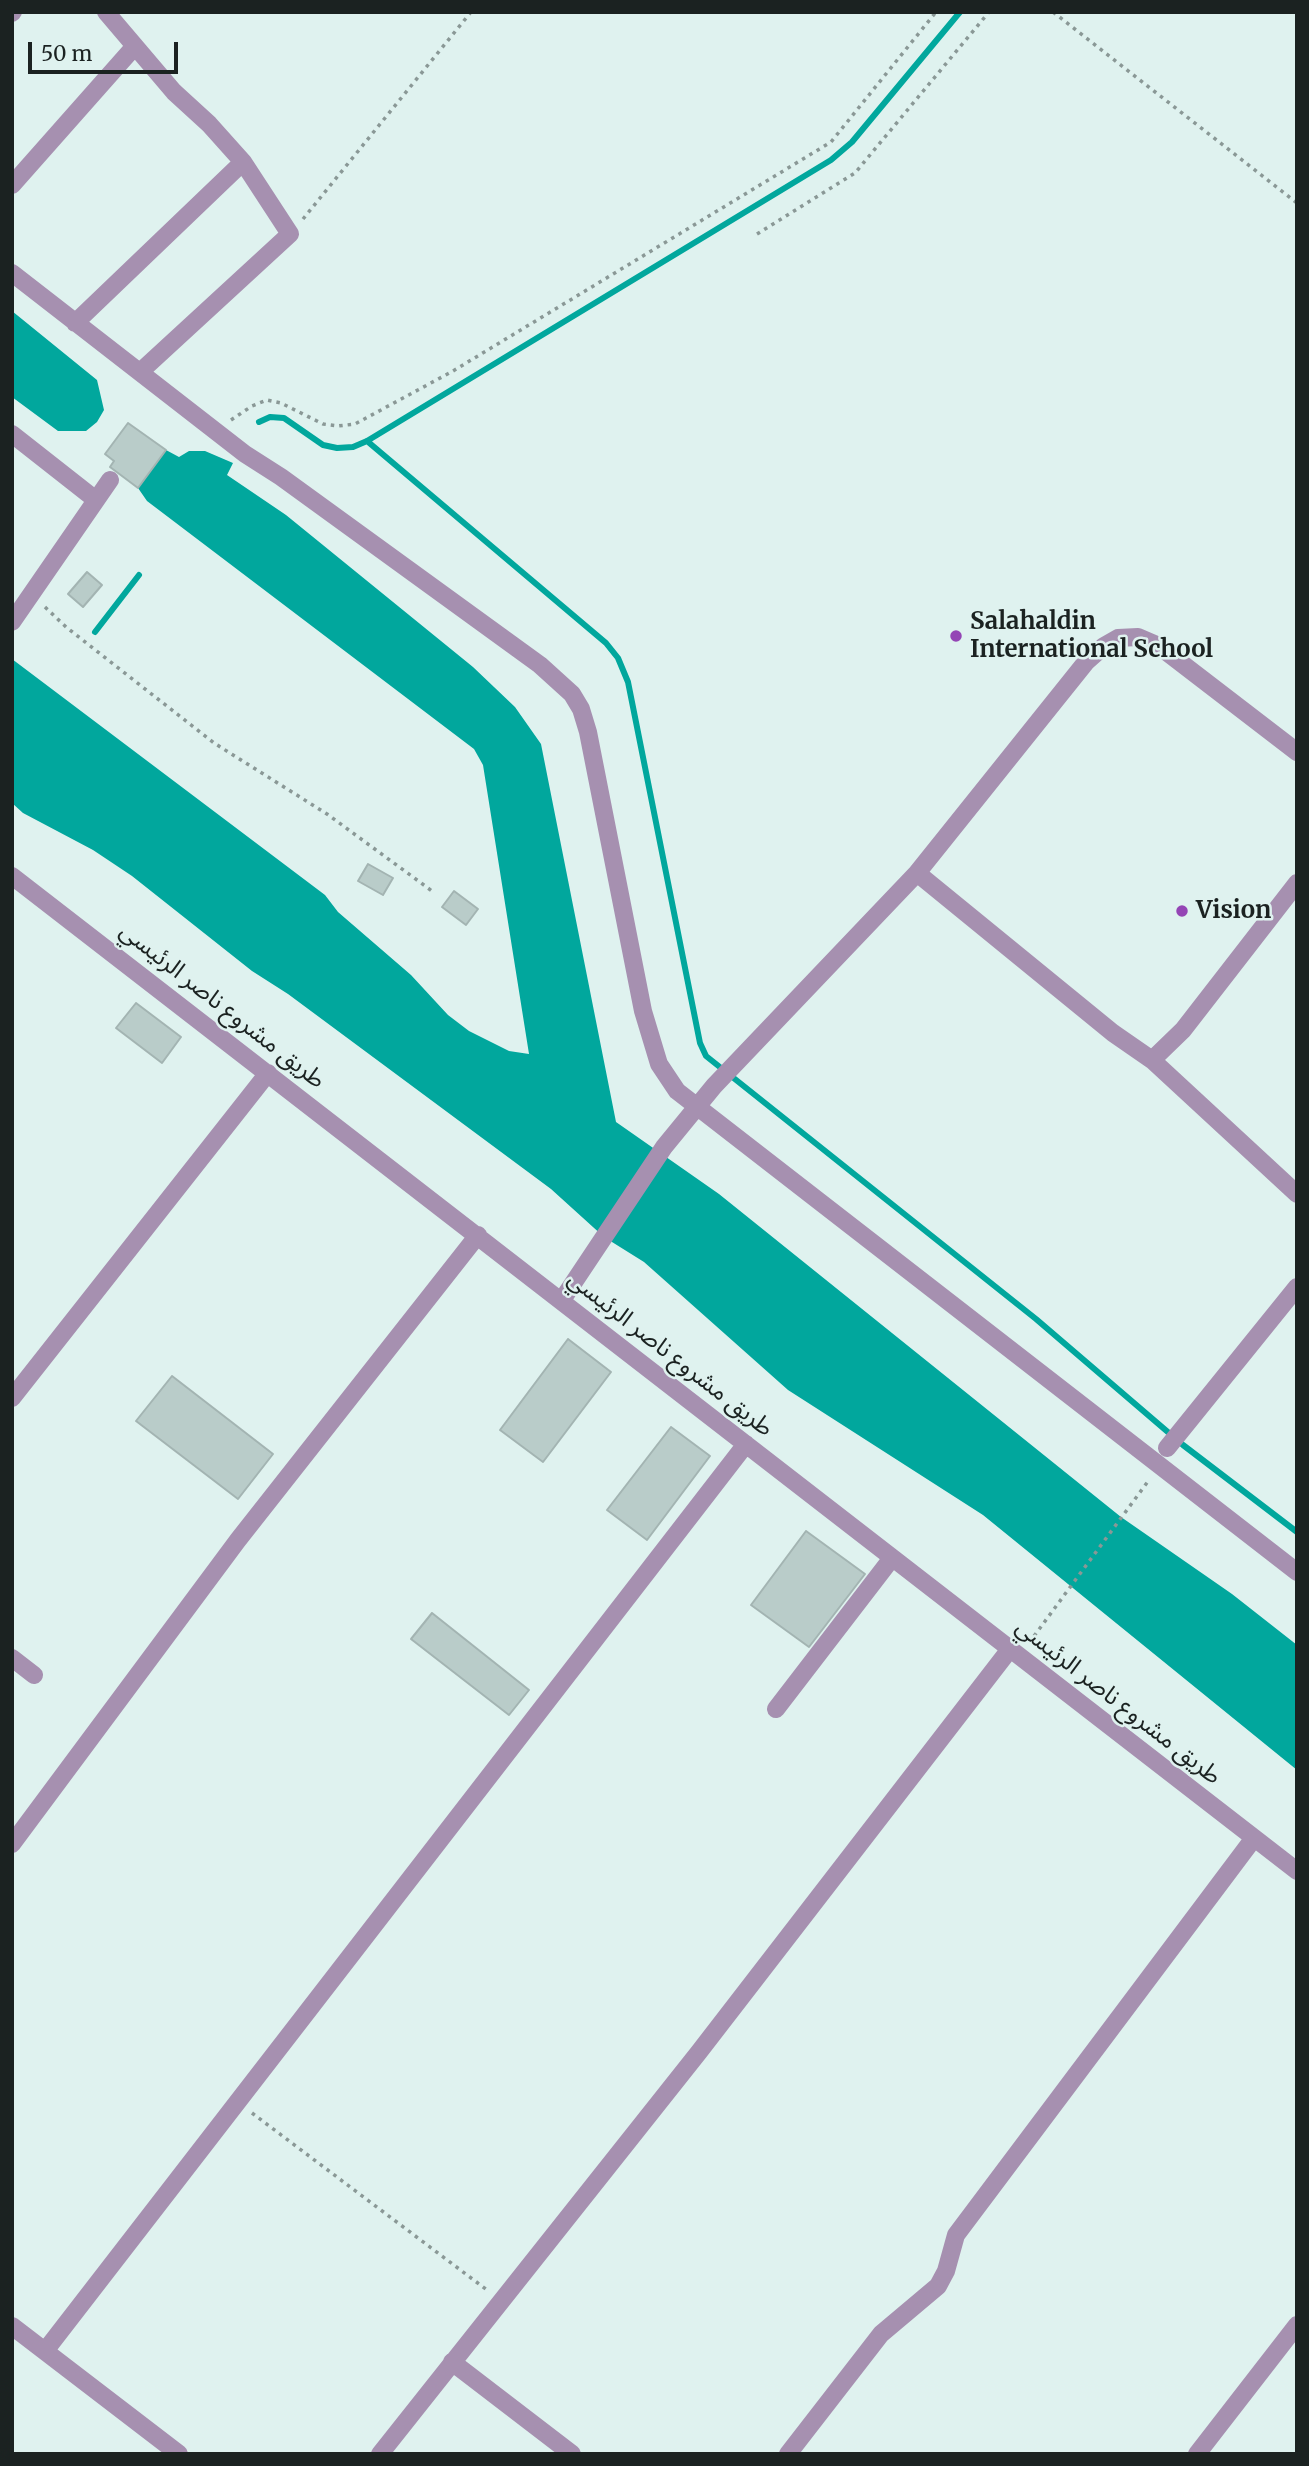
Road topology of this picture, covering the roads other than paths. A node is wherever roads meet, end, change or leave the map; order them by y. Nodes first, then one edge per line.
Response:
1 (106, 12) edge
2 (135, 46) junction
3 (243, 162) junction
4 (12, 185) edge
5 (12, 273) edge
6 (75, 323) junction
7 (140, 372) junction
8 (12, 434) edge
9 (110, 480) dead end
10 (96, 500) junction
11 (12, 622) edge
12 (1297, 752) edge
13 (917, 873) junction
14 (12, 876) edge
15 (1297, 883) edge
16 (1152, 1060) junction
17 (268, 1073) junction
18 (696, 1108) junction
19 (1297, 1194) edge
20 (478, 1235) junction
21 (1297, 1287) edge
22 (562, 1300) junction
23 (12, 1398) edge
24 (746, 1444) junction
25 (1167, 1448) dead end
26 (892, 1558) junction
27 (1297, 1572) edge
28 (1015, 1652) junction
29 (12, 1658) edge
30 (34, 1675) dead end
31 (776, 1709) dead end
32 (1254, 1838) junction
33 (12, 1844) edge
34 (1297, 1871) edge
35 (1297, 2325) edge
36 (12, 2326) edge
37 (45, 2351) junction
38 (452, 2362) junction
39 (178, 2454) edge
40 (380, 2454) edge
41 (572, 2454) edge
42 (788, 2454) edge
43 (1197, 2454) edge

1 - 2 street
2 - 3 street
2 - 4 street
3 - 6 street
3 - 7 street
5 - 6 street
6 - 7 street
7 - 18 street
8 - 10 street
9 - 10 street
10 - 11 street
12 - 13 street
13 - 16 street
13 - 18 street
14 - 17 street, طريق مشروع ناصر الرئيسي
15 - 16 street
16 - 19 street
17 - 20 street, طريق مشروع ناصر الرئيسي
17 - 23 street
18 - 22 street
18 - 27 street
20 - 22 street, طريق مشروع ناصر الرئيسي
20 - 33 street
21 - 25 street
22 - 24 street, طريق مشروع ناصر الرئيسي
24 - 26 street, طريق مشروع ناصر الرئيسي
24 - 37 street
26 - 28 street, طريق مشروع ناصر الرئيسي
26 - 31 street
28 - 32 street, طريق مشروع ناصر الرئيسي
28 - 38 street
29 - 30 street
32 - 34 street, طريق مشروع ناصر الرئيسي
32 - 42 street
35 - 43 street
36 - 37 street
37 - 39 street
38 - 40 street
38 - 41 street

